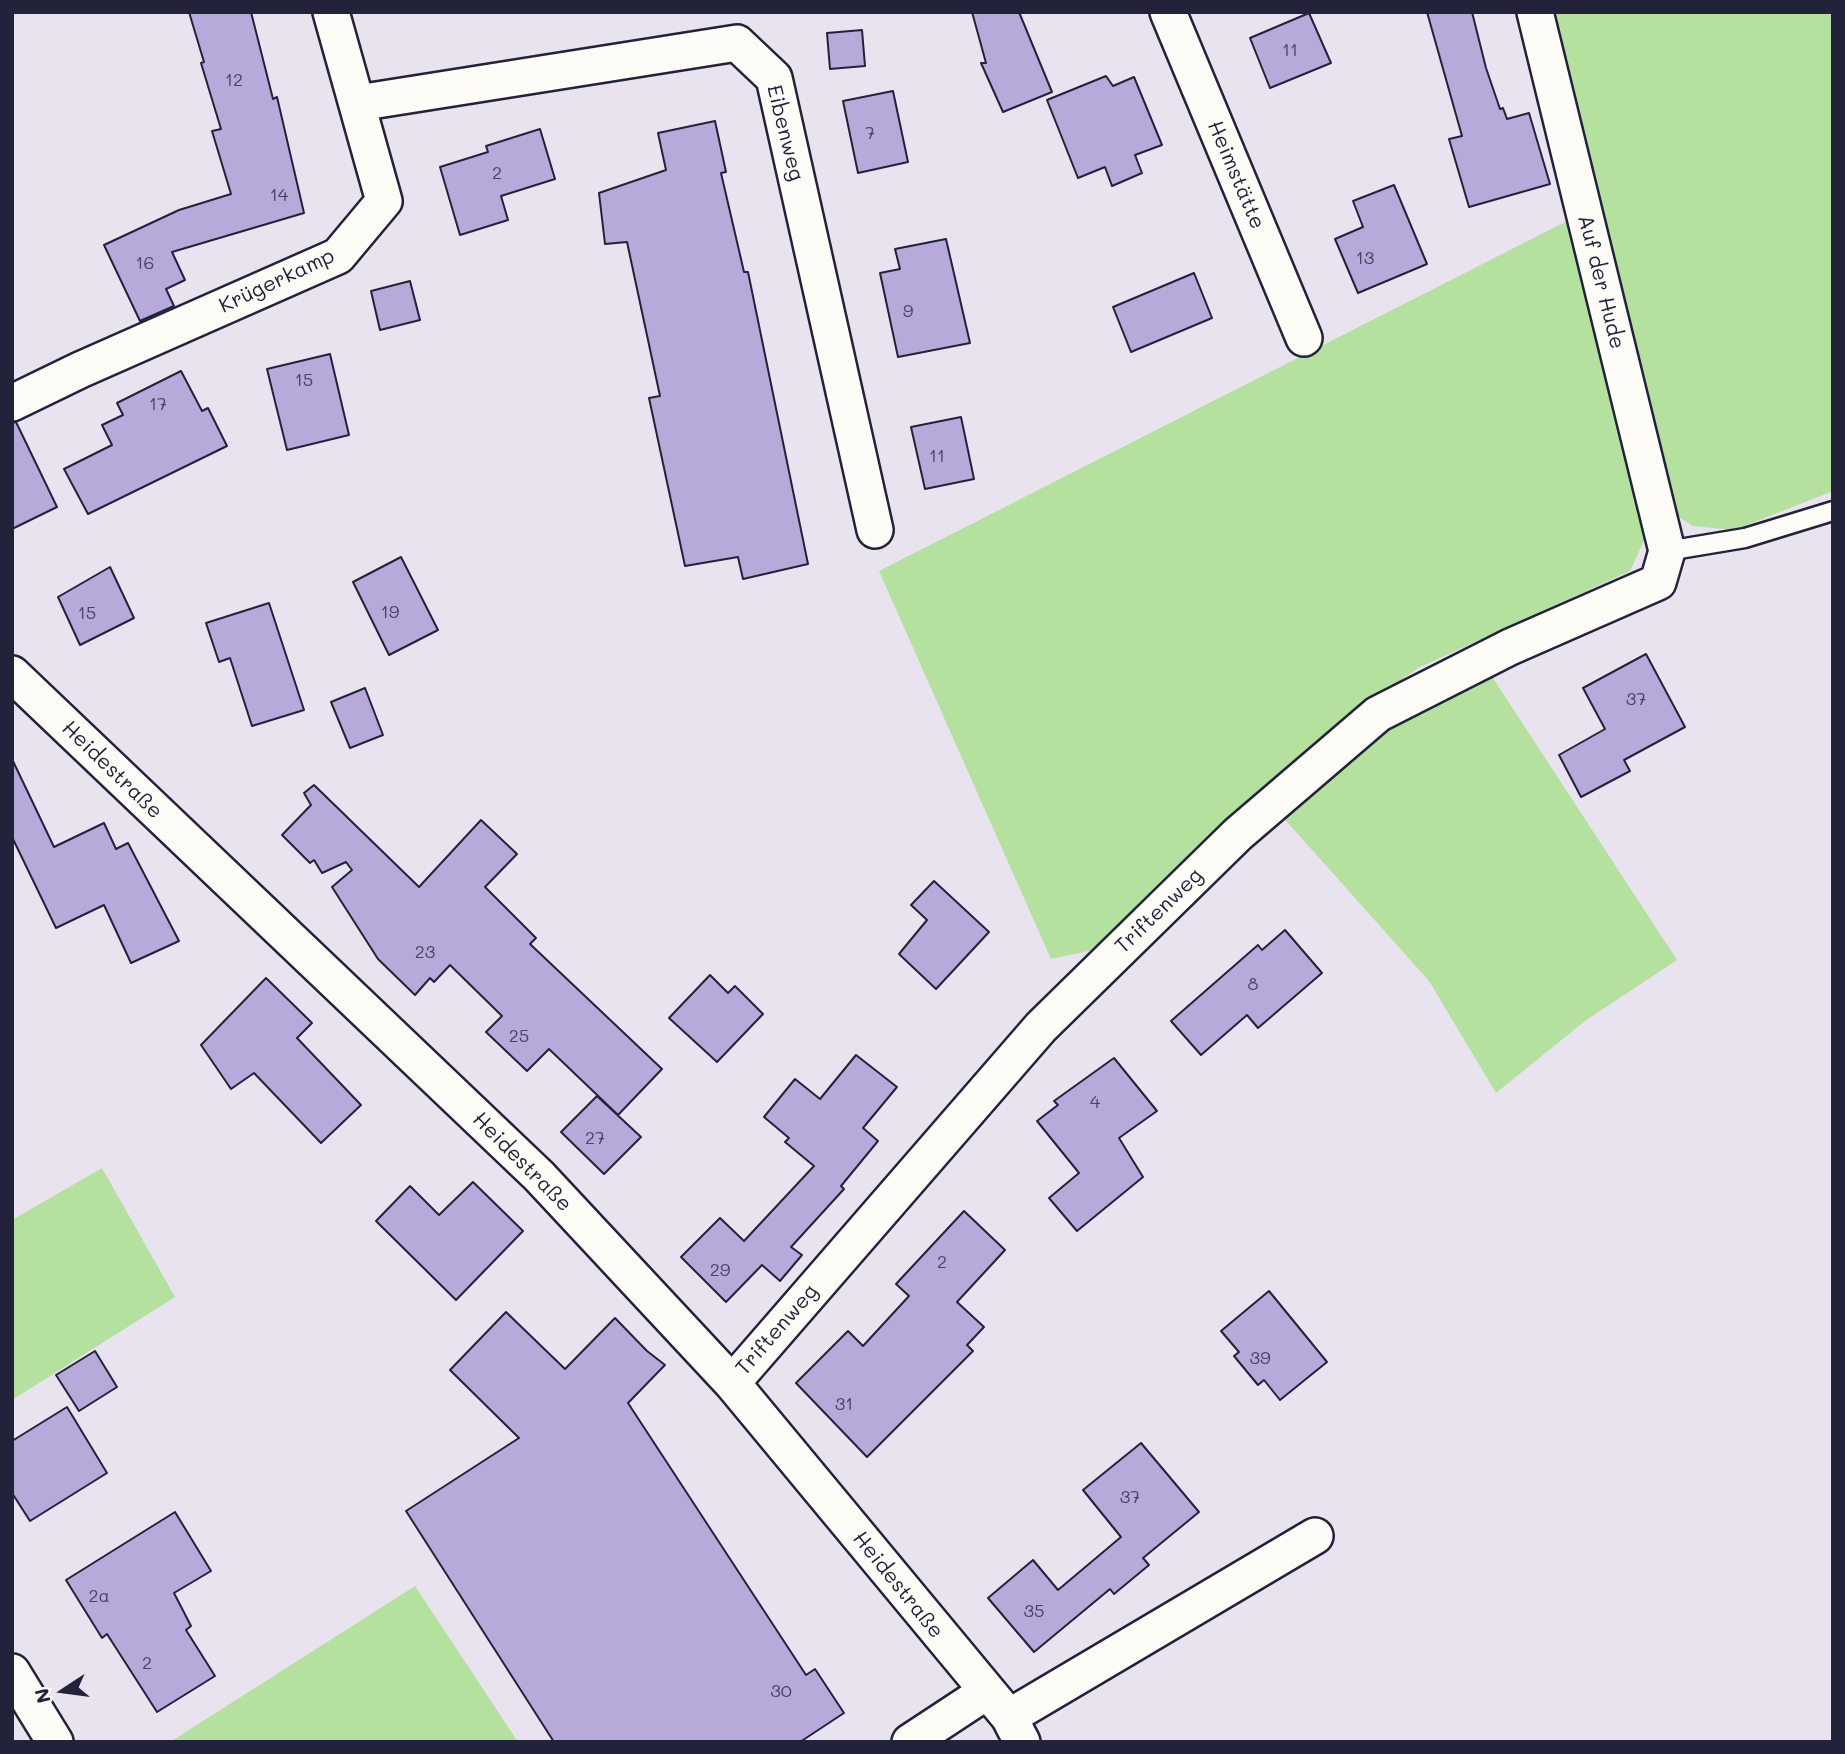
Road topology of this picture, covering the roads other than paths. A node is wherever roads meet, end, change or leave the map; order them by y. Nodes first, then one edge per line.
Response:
1 (331, 12) edge
2 (1168, 12) edge
3 (1535, 12) edge
4 (358, 103) junction
5 (1304, 338) dead end
6 (12, 404) edge
7 (1833, 511) edge
8 (875, 530) dead end
9 (1667, 551) junction
10 (12, 674) edge
11 (732, 1383) junction
12 (1315, 1536) dead end
13 (12, 1672) edge
14 (1006, 1717) edge
15 (55, 1742) edge
16 (910, 1742) edge

1 - 4 street, Krügerkamp
2 - 5 street, Heimstätte
3 - 9 street, Auf der Hude
4 - 6 street, Krügerkamp
4 - 8 street, Eibenweg
7 - 9 lane
9 - 11 street, Triftenweg
10 - 11 street, Heidestraße
11 - 14 street, Heidestraße
12 - 14 street
13 - 15 street
14 - 16 street

